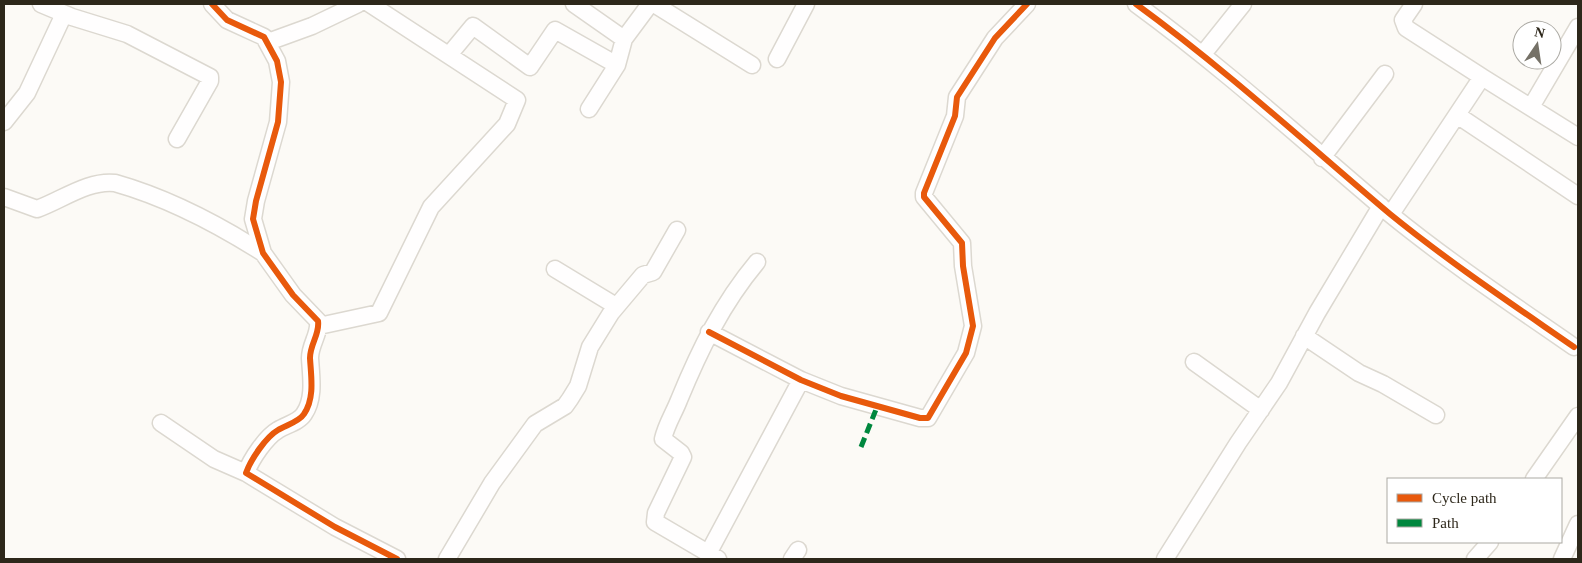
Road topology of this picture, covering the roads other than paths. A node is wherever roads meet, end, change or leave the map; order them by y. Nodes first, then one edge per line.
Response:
1 (41, 4) edge
2 (212, 4) edge
3 (358, 4) edge
4 (370, 4) edge
5 (574, 4) edge
6 (652, 4) edge
7 (806, 4) edge
8 (1027, 4) edge
9 (1136, 4) edge
10 (1242, 4) edge
11 (1414, 4) edge
12 (64, 14) junction
13 (1578, 27) edge
14 (624, 39) junction
15 (268, 42) junction
16 (1203, 54) junction
17 (449, 55) junction
18 (777, 59) dead end
19 (617, 65) junction
20 (752, 65) dead end
21 (1385, 74) dead end
22 (1482, 77) junction
23 (1531, 107) junction
24 (589, 108) dead end
25 (1457, 115) junction
26 (4, 122) edge
27 (1578, 137) edge
28 (177, 139) dead end
29 (1322, 158) junction
30 (1578, 196) edge
31 (4, 197) edge
32 (1386, 210) junction
33 (677, 230) dead end
34 (263, 252) junction
35 (757, 262) dead end
36 (555, 269) dead end
37 (616, 306) junction
38 (319, 326) junction
39 (709, 332) junction
40 (1304, 336) junction
41 (1577, 346) edge
42 (1194, 362) dead end
43 (802, 380) junction
44 (1261, 410) junction
45 (1436, 415) dead end
46 (1578, 416) edge
47 (161, 423) dead end
48 (246, 473) junction
49 (1535, 478) edge
50 (1578, 524) edge
51 (1489, 543) edge
52 (711, 554) edge
53 (397, 559) edge
54 (447, 559) edge
55 (1165, 559) edge
56 (1475, 559) edge
57 (1562, 559) edge

1 - 12 street
2 - 15 street
3 - 15 street
4 - 17 street
5 - 14 street
6 - 14 street
6 - 20 street
7 - 18 street
8 - 43 street
9 - 16 street
10 - 16 street
11 - 22 street
12 - 26 street
12 - 28 street
13 - 23 street
14 - 19 street
15 - 34 street
16 - 29 street
17 - 19 street
17 - 38 street
19 - 24 street
21 - 29 street
22 - 23 street
22 - 25 street
23 - 27 street
25 - 30 street
25 - 32 street
29 - 32 street
31 - 34 street
32 - 40 street
32 - 41 street
33 - 37 street
34 - 38 street
35 - 39 street
36 - 37 street
37 - 54 street
38 - 48 street
39 - 43 street
39 - 52 street
40 - 44 street
40 - 45 street
42 - 44 street
43 - 52 street
44 - 55 street
46 - 49 street
47 - 48 street
48 - 53 street
50 - 57 street
51 - 56 street

